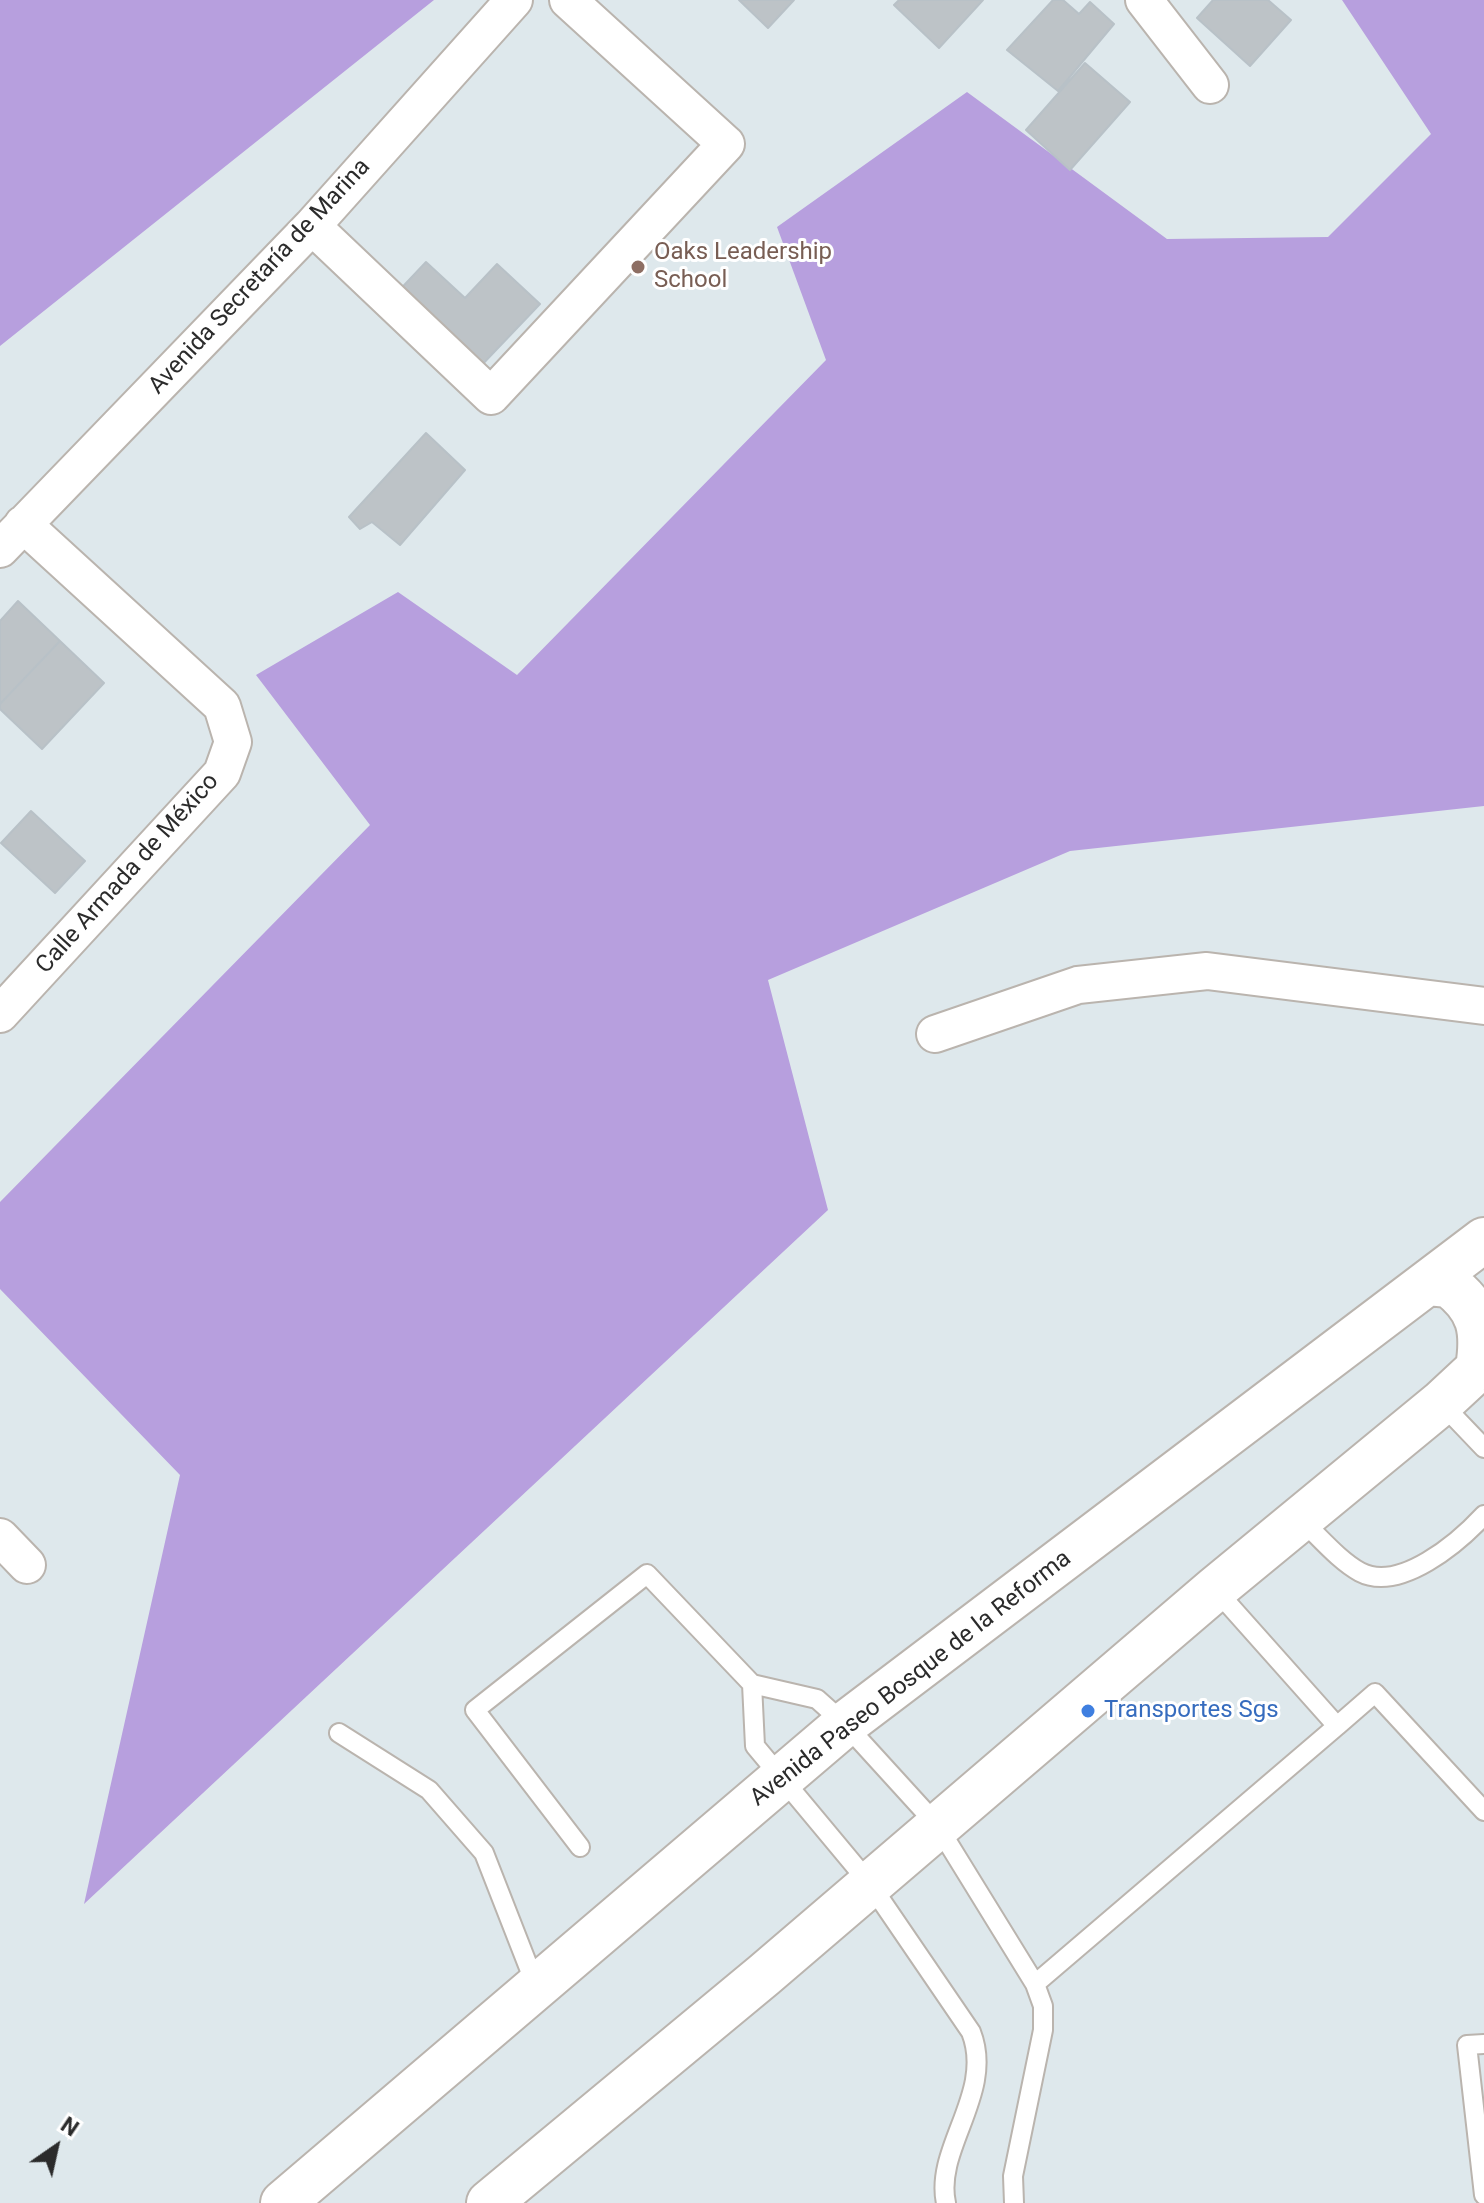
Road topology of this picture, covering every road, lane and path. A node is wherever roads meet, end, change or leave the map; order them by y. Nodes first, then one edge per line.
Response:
1 (514, 0) edge
2 (568, 0) edge
3 (1144, 0) edge
4 (1210, 85) dead end
5 (312, 226) junction
6 (12, 537) edge
7 (1484, 1006) edge
8 (0, 1014) edge
9 (935, 1034) dead end
10 (1484, 1240) edge
11 (1428, 1283) junction
12 (1481, 1365) edge
13 (1441, 1403) junction
14 (1484, 1448) edge
15 (1484, 1515) edge
16 (1299, 1518) junction
17 (0, 1537) edge
18 (27, 1565) dead end
19 (1215, 1589) junction
20 (752, 1684) junction
21 (845, 1724) junction
22 (1337, 1726) junction
23 (339, 1733) dead end
24 (780, 1779) junction
25 (1484, 1811) edge
26 (937, 1825) junction
27 (580, 1847) dead end
28 (870, 1884) junction
29 (1035, 1984) junction
30 (536, 1986) junction
31 (1484, 2044) edge
32 (1484, 2195) edge
33 (283, 2203) edge
34 (489, 2203) edge
35 (946, 2203) edge
36 (1014, 2203) edge

1 - 5 street, Avenida Secretaría de Marina
2 - 5 street
3 - 4 street
5 - 6 street, Avenida Secretaría de Marina
6 - 8 street, Calle Armada de México
7 - 9 street
10 - 11 main road, Avenida Paseo Bosque de la Reforma
11 - 12 main road
11 - 21 main road, Avenida Paseo Bosque de la Reforma
12 - 13 main road
13 - 14 lane
13 - 16 main road
15 - 16 lane
16 - 19 main road
17 - 18 street
19 - 22 lane
19 - 26 main road
20 - 21 lane
20 - 24 lane
20 - 27 lane
21 - 24 main road, Avenida Paseo Bosque de la Reforma
21 - 26 lane
22 - 25 lane
22 - 29 lane
23 - 30 lane
24 - 28 lane
24 - 30 main road, Avenida Paseo Bosque de la Reforma
26 - 28 main road
26 - 29 lane
28 - 34 main road
28 - 35 lane
29 - 36 lane
30 - 33 main road, Avenida Paseo Bosque de la Reforma
31 - 32 lane

